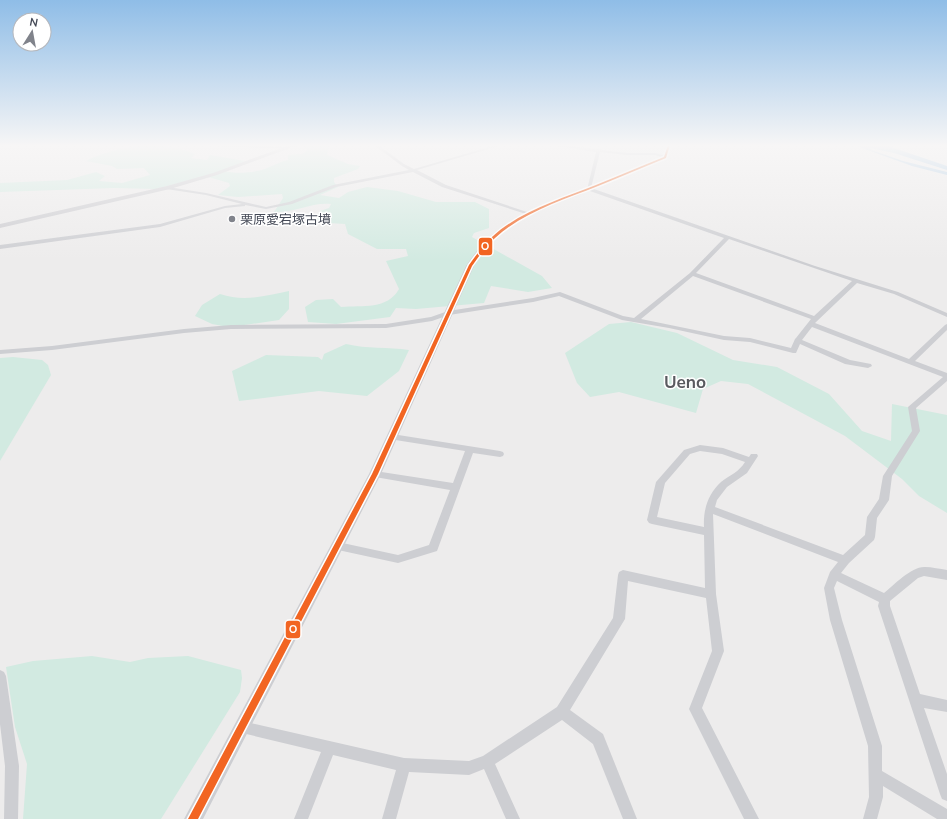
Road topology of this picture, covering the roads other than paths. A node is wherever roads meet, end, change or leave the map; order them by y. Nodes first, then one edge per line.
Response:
1 (184, 183) edge
2 (349, 183) edge
3 (438, 183) edge
4 (590, 183) edge
5 (603, 183) edge
6 (168, 188) junction
7 (589, 189) junction
8 (245, 204) junction
9 (528, 213) junction
10 (0, 226) edge
11 (728, 237) junction
12 (0, 246) edge
13 (692, 274) junction
14 (855, 280) junction
15 (448, 313) junction
16 (947, 315) edge
17 (636, 320) junction
18 (814, 321) junction
19 (947, 326) edge
20 (798, 340) junction
21 (0, 352) edge
22 (910, 362) junction
23 (868, 366) dead end
24 (947, 376) edge
25 (392, 437) junction
26 (470, 449) junction
27 (500, 454) dead end
28 (375, 474) junction
29 (456, 488) junction
30 (710, 509) junction
31 (708, 532) junction
32 (338, 546) junction
33 (845, 560) junction
34 (834, 575) junction
35 (947, 575) edge
36 (711, 594) junction
37 (885, 599) junction
38 (0, 676) edge
39 (916, 700) junction
40 (947, 706) edge
41 (562, 712) junction
42 (242, 727) junction
43 (329, 748) junction
44 (487, 761) junction
45 (404, 764) junction
46 (875, 774) junction
47 (947, 794) edge
48 (947, 817) edge
49 (11, 819) edge
50 (193, 819) edge
51 (301, 819) edge
52 (389, 819) edge
53 (512, 819) edge
54 (630, 819) edge
55 (752, 819) edge
56 (870, 819) edge

1 - 6 main road
2 - 8 street
3 - 9 street
4 - 7 street
5 - 7 street
6 - 8 street
6 - 10 main road
7 - 9 street
7 - 11 street
8 - 12 street
9 - 15 street
11 - 13 street
11 - 14 street
13 - 17 street
13 - 18 street
14 - 16 street
14 - 18 street
15 - 17 street
15 - 21 street
15 - 25 street
17 - 20 street
18 - 20 street
18 - 22 street
19 - 22 street
20 - 23 street
22 - 24 street
24 - 33 street
25 - 26 street
25 - 28 street
26 - 27 street
26 - 29 street
28 - 29 street
28 - 32 street
29 - 32 street
30 - 31 street
30 - 31 street
30 - 33 street
31 - 36 street
32 - 42 street
33 - 34 street
34 - 37 street
34 - 46 street
35 - 37 street
36 - 41 street
36 - 55 street
37 - 39 street
38 - 49 street
39 - 40 street
39 - 47 street
41 - 44 street
41 - 54 street
42 - 43 street
42 - 50 street
43 - 45 street
43 - 51 street
44 - 45 street
44 - 53 street
45 - 52 street
46 - 48 street
46 - 56 street

